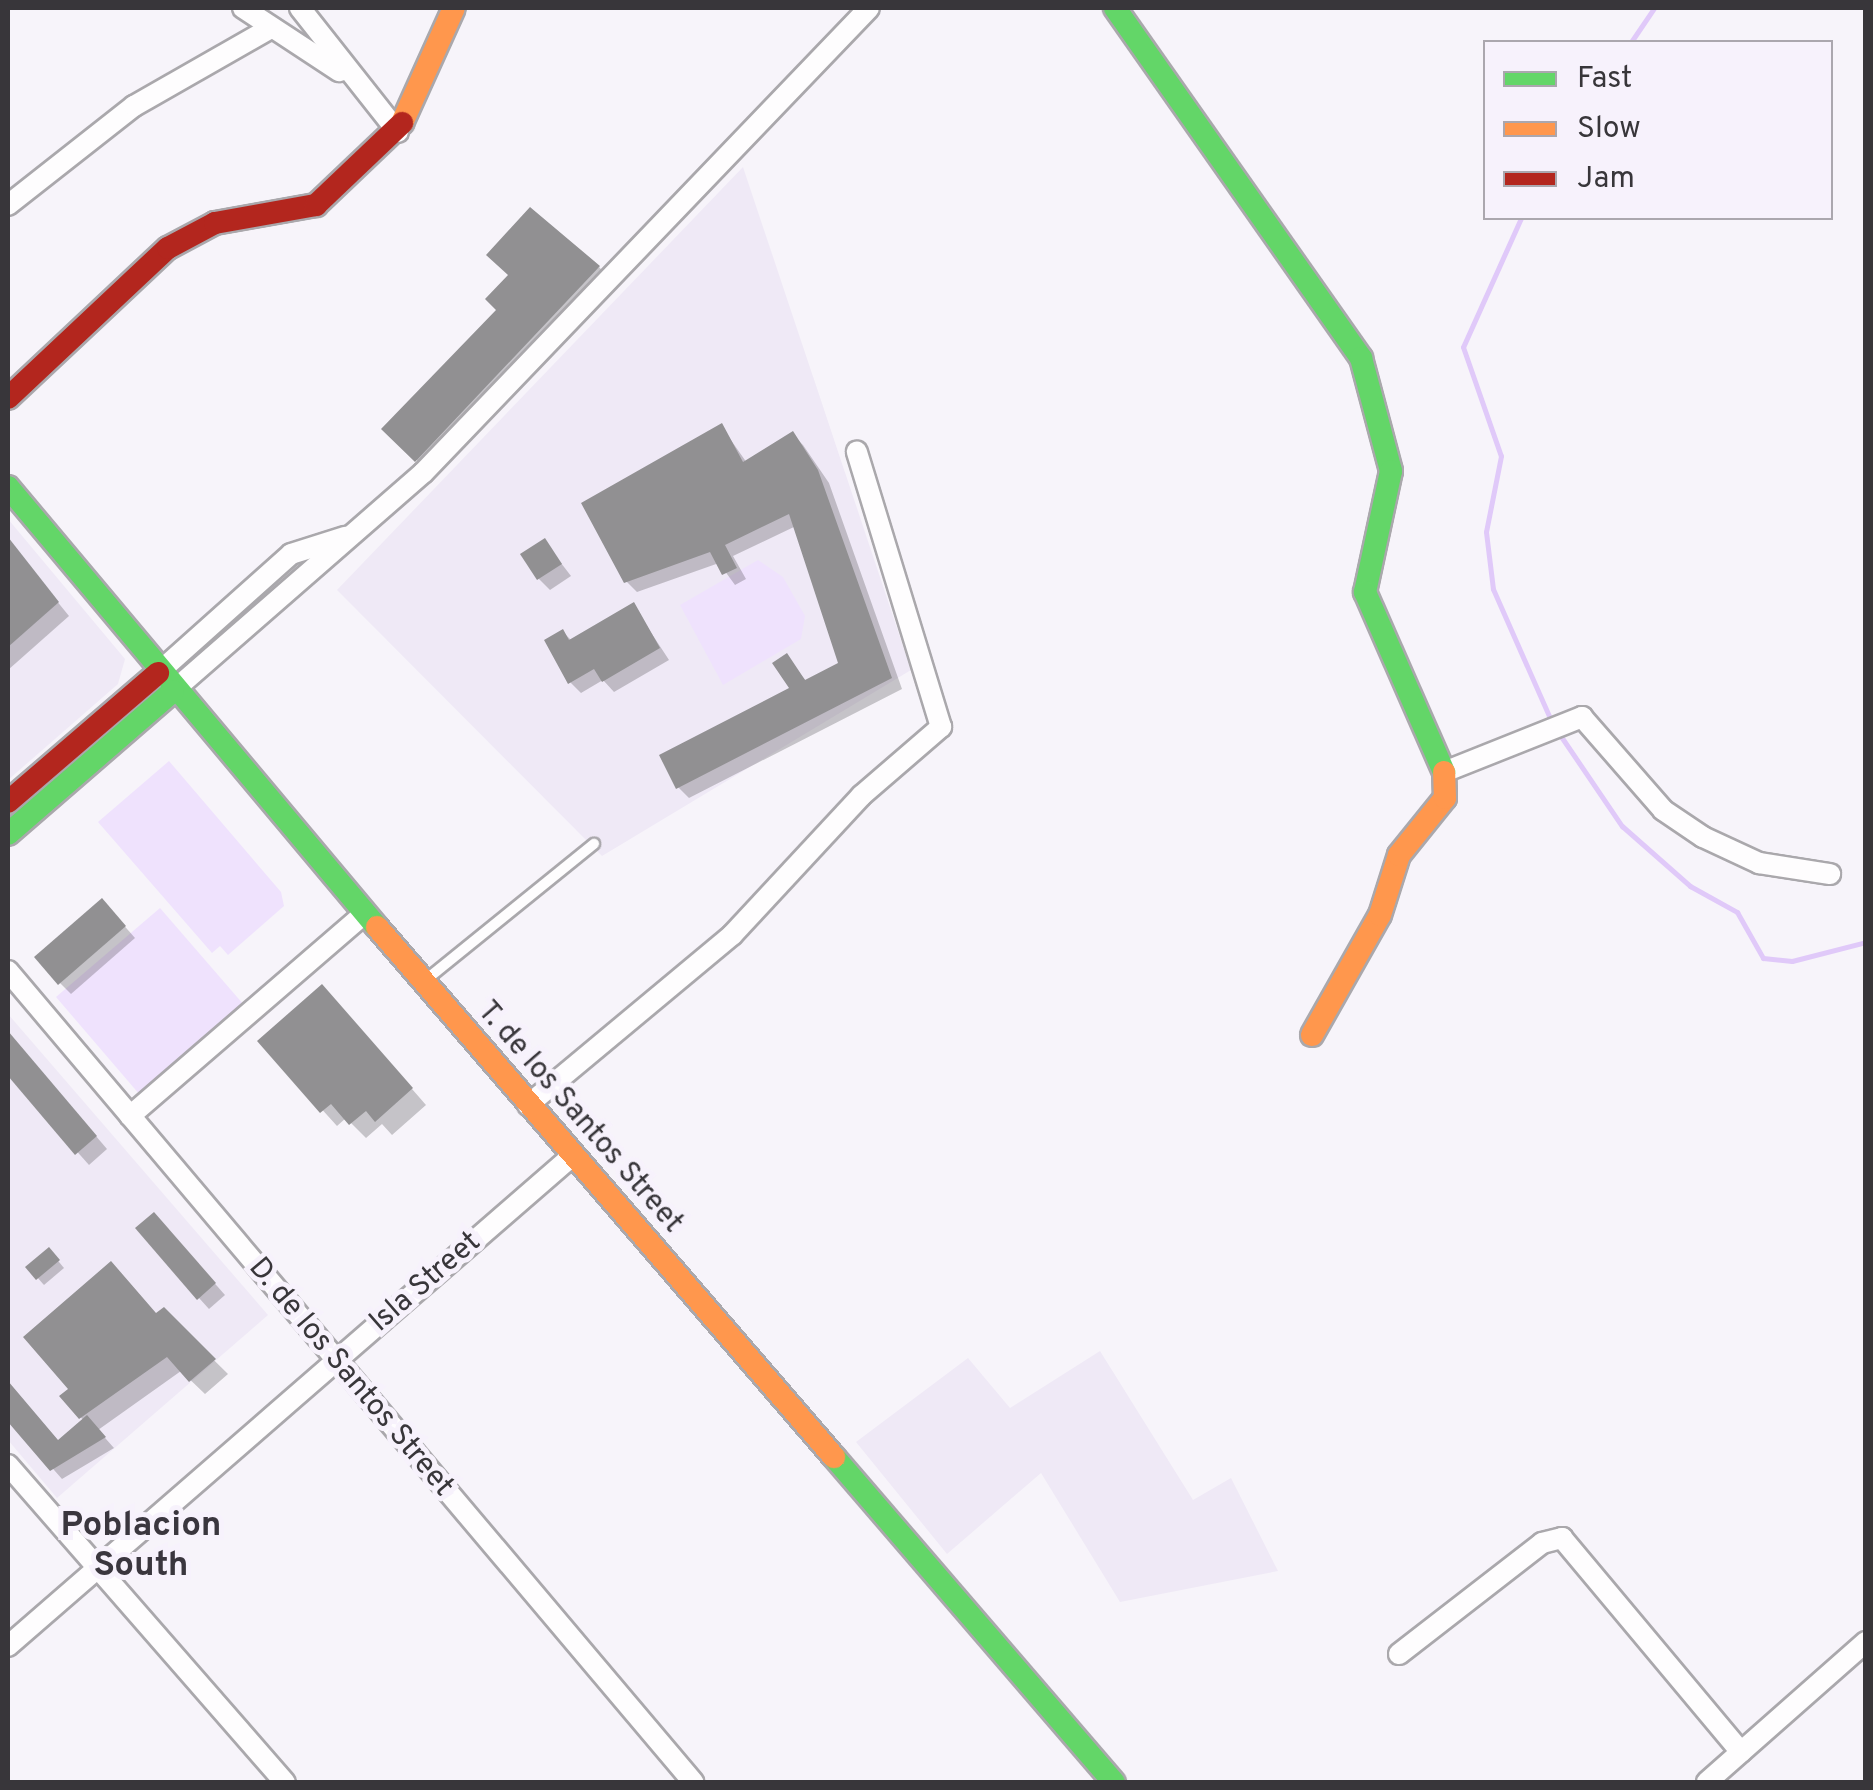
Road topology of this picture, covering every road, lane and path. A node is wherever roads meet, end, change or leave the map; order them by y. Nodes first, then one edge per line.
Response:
1 (243, 8) edge
2 (300, 8) edge
3 (454, 8) edge
4 (869, 8) edge
5 (1115, 8) edge
6 (271, 28) junction
7 (344, 75) junction
8 (398, 132) junction
9 (8, 206) edge
10 (8, 398) edge
11 (857, 452) dead end
12 (8, 486) edge
13 (165, 682) junction
14 (1444, 772) junction
15 (8, 802) edge
16 (8, 834) edge
17 (594, 844) dead end
18 (1830, 874) dead end
19 (364, 914) junction
20 (8, 972) edge
21 (422, 983) junction
22 (1312, 1035) dead end
23 (528, 1105) junction
24 (130, 1116) junction
25 (572, 1156) junction
26 (334, 1361) junction
27 (8, 1465) edge
28 (98, 1567) junction
29 (1866, 1642) edge
30 (8, 1646) edge
31 (1400, 1654) dead end
32 (1742, 1752) junction
33 (285, 1782) edge
34 (694, 1782) edge
35 (1114, 1782) edge
36 (1707, 1782) edge

1 - 6 street
2 - 7 street
3 - 8 main road
4 - 13 street
5 - 14 main road
6 - 7 street
6 - 9 street
7 - 8 street
8 - 10 main road
11 - 23 street
12 - 13 main road, T. de los Santos Street
13 - 15 main road
13 - 16 main road
13 - 19 main road, T. de los Santos Street
14 - 18 street
14 - 22 main road
17 - 21 lane
19 - 21 main road, T. de los Santos Street
19 - 24 street
20 - 24 street, D. de los Santos Street
21 - 23 main road, T. de los Santos Street
23 - 25 main road, T. de los Santos Street
24 - 26 street, D. de los Santos Street
25 - 26 street, Isla Street
25 - 35 main road, T. de los Santos Street
26 - 28 street, Isla Street
26 - 34 street, D. de los Santos Street
27 - 28 street
28 - 30 street, Isla Street
28 - 33 street
29 - 32 street
31 - 32 street
32 - 36 street

